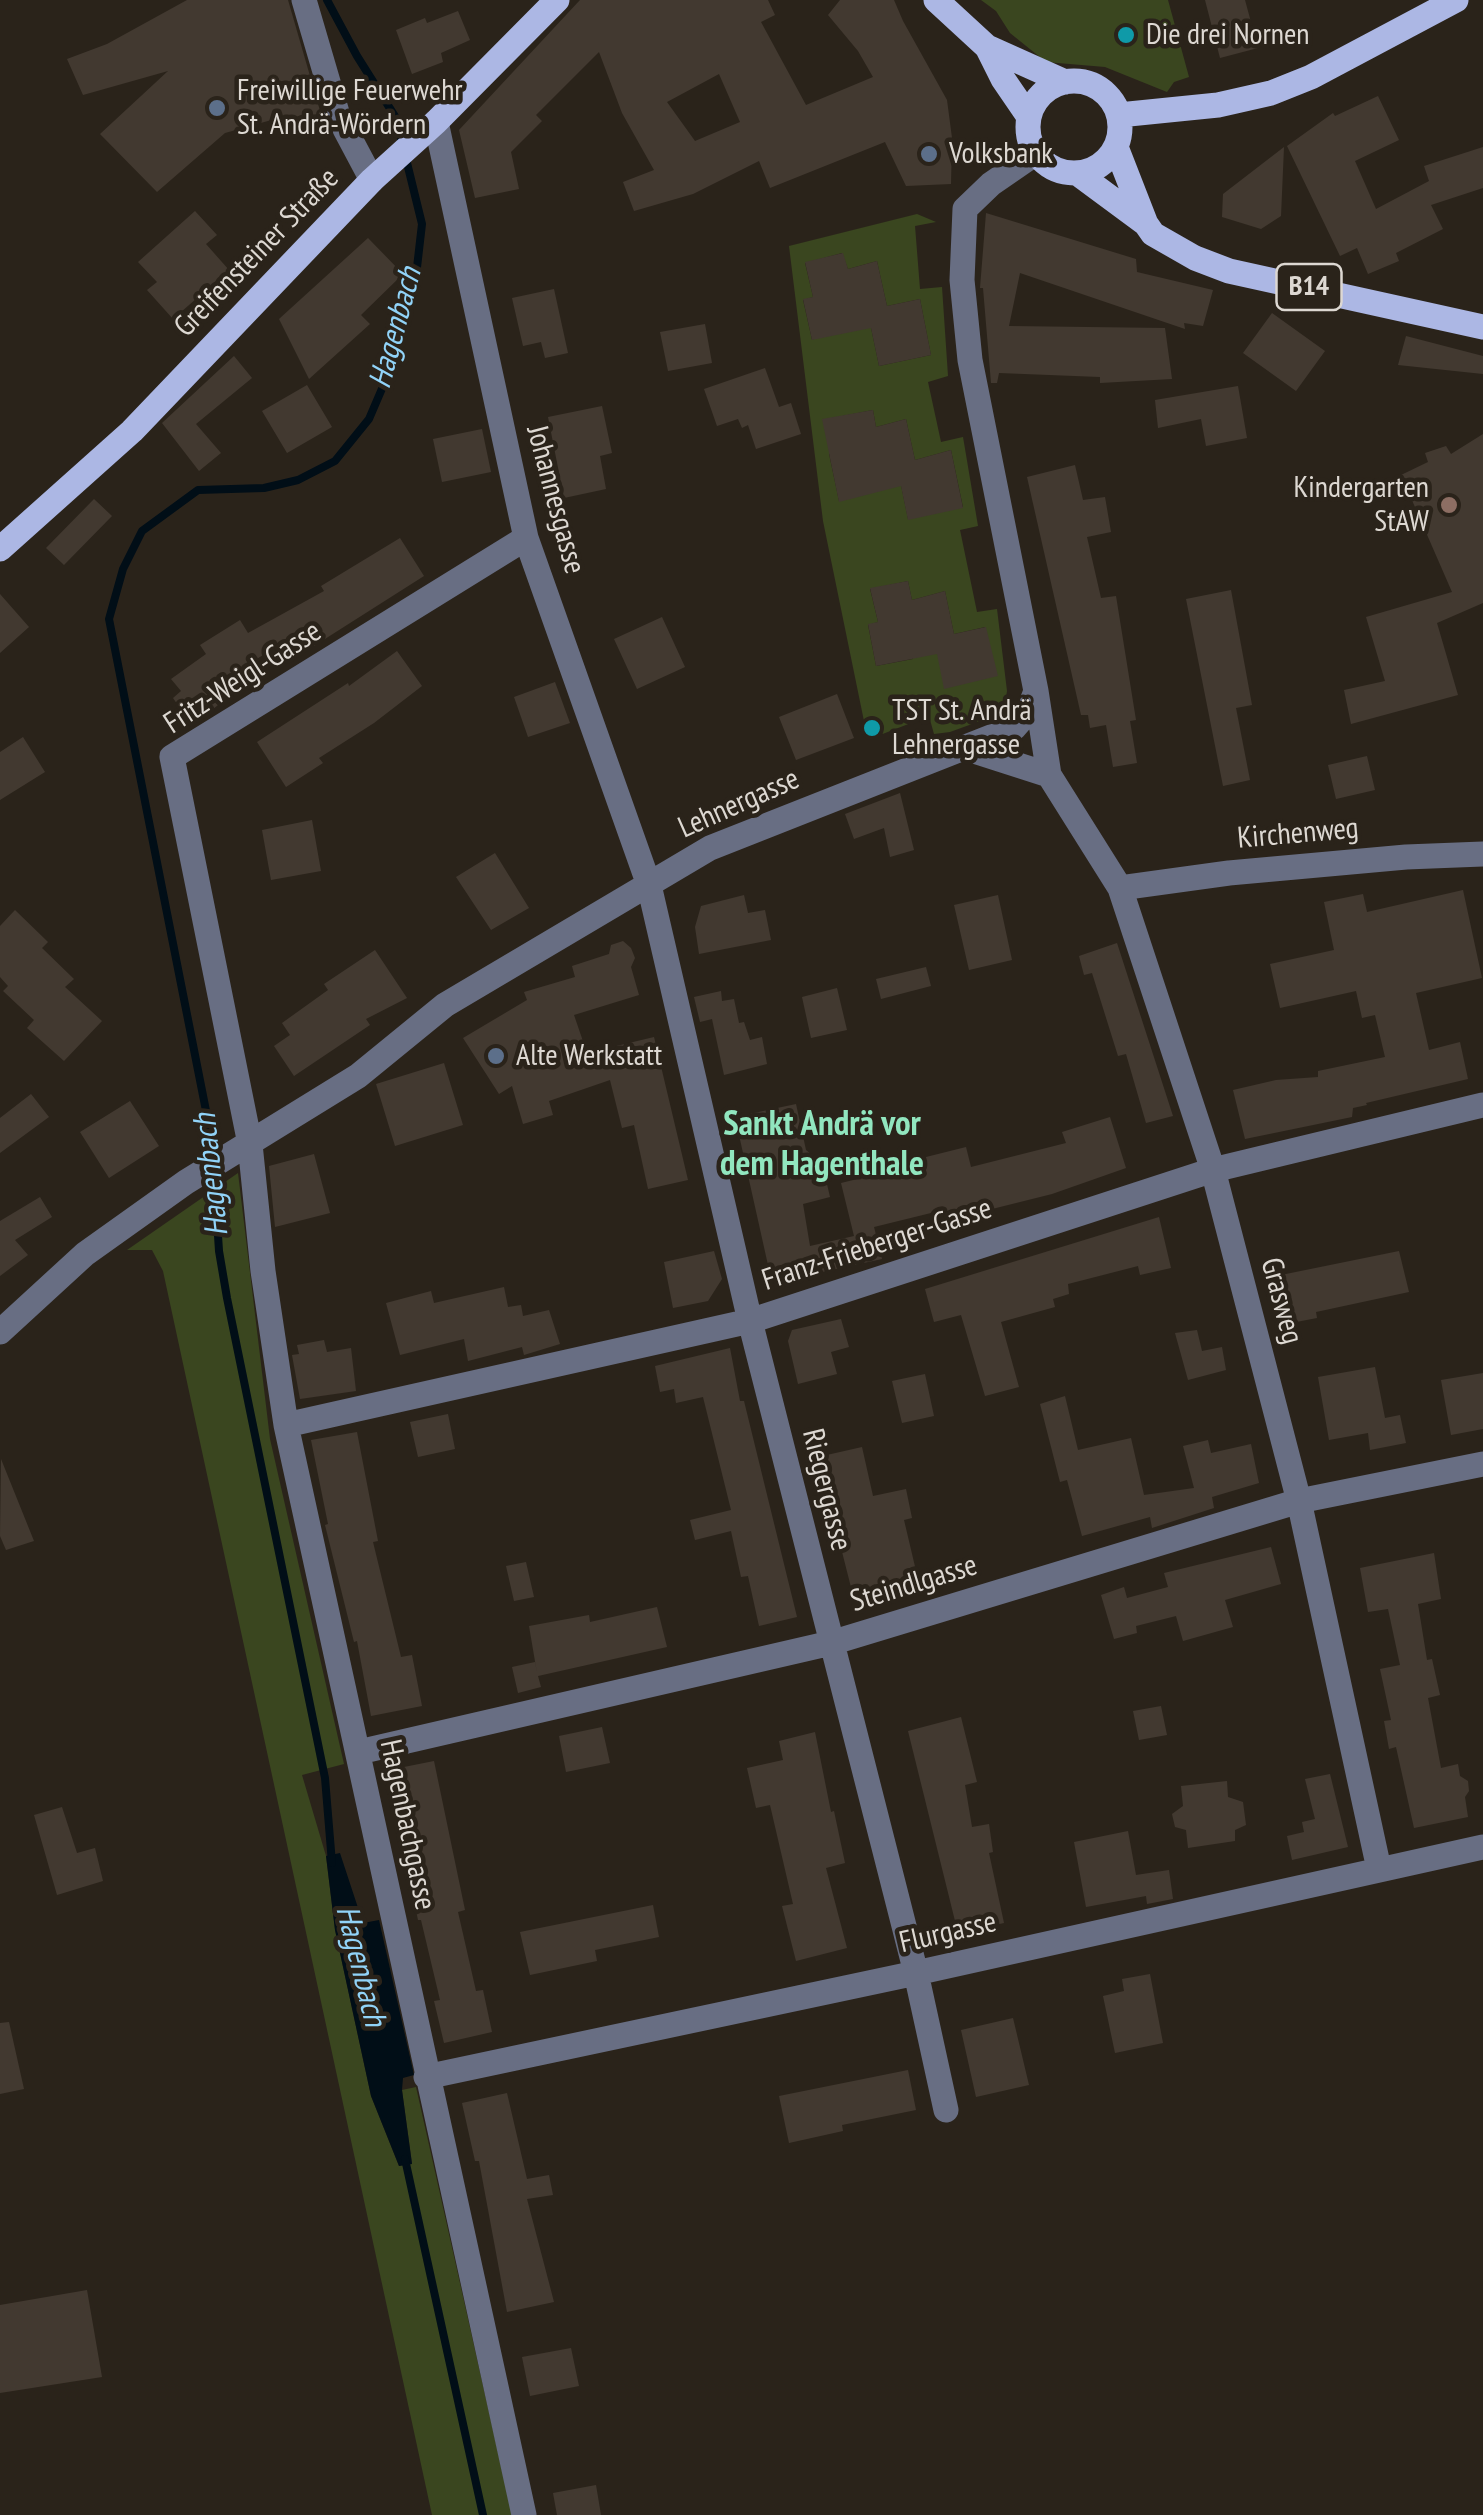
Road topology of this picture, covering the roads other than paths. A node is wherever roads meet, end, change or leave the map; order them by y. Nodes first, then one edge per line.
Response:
1 (304, 0) edge
2 (557, 0) edge
3 (936, 0) edge
4 (1456, 0) edge
5 (987, 47) junction
6 (1065, 82) junction
7 (1119, 115) junction
8 (1029, 117) junction
9 (427, 130) junction
10 (1116, 147) junction
11 (1036, 152) junction
12 (1077, 173) junction
13 (372, 180) junction
14 (1146, 224) junction
15 (1483, 327) edge
16 (526, 538) junction
17 (0, 549) edge
18 (1036, 691) junction
19 (965, 748) junction
20 (1049, 775) junction
21 (1483, 854) edge
22 (648, 885) junction
23 (1120, 888) junction
24 (1483, 1105) edge
25 (242, 1147) junction
26 (1213, 1170) junction
27 (750, 1320) junction
28 (0, 1332) edge
29 (286, 1426) junction
30 (1483, 1464) edge
31 (1299, 1501) junction
32 (831, 1643) junction
33 (359, 1752) junction
34 (1483, 1848) edge
35 (1379, 1869) junction
36 (916, 1973) junction
37 (426, 2077) junction
38 (946, 2110) dead end
39 (524, 2515) edge

1 - 13 street
2 - 9 main road, Greifensteiner Straße
3 - 5 main road
4 - 7 main road
5 - 6 main road
5 - 8 main road
6 - 7 main road
6 - 8 main road
7 - 10 main road
8 - 11 main road
9 - 13 main road, Greifensteiner Straße
9 - 16 street, Johannesgasse
10 - 12 main road
10 - 14 main road
11 - 12 main road, B14
11 - 18 street
12 - 14 main road, B14
13 - 17 main road, Greifensteiner Straße
14 - 15 main road, B14
16 - 22 street, Johannesgasse
16 - 25 street, Fritz-Weigl-Gasse
18 - 19 street, Lehnergasse
18 - 20 street, Grasweg
19 - 20 street
19 - 22 street, Lehnergasse
20 - 23 street, Grasweg
21 - 23 street, Kirchenweg
22 - 25 street, Lehnergasse
22 - 27 street, Riegergasse
23 - 26 street, Grasweg
24 - 26 street, Franz-Frieberger-Gasse
25 - 28 street, Lehnergasse
25 - 29 street, Hagenbachgasse
26 - 27 street, Franz-Frieberger-Gasse
26 - 31 street, Grasweg
27 - 29 street, Franz-Frieberger-Gasse
27 - 32 street, Riegergasse
29 - 33 street, Hagenbachgasse
30 - 31 street, Steindlgasse
31 - 32 street, Steindlgasse
31 - 35 street, Grasweg
32 - 33 street, Steindlgasse
32 - 36 street, Riegergasse
33 - 37 street, Hagenbachgasse
34 - 35 street, Flurgasse
35 - 36 street, Flurgasse
36 - 37 street, Flurgasse
36 - 38 street, Riegergasse
37 - 39 street, Hagenbachgasse

